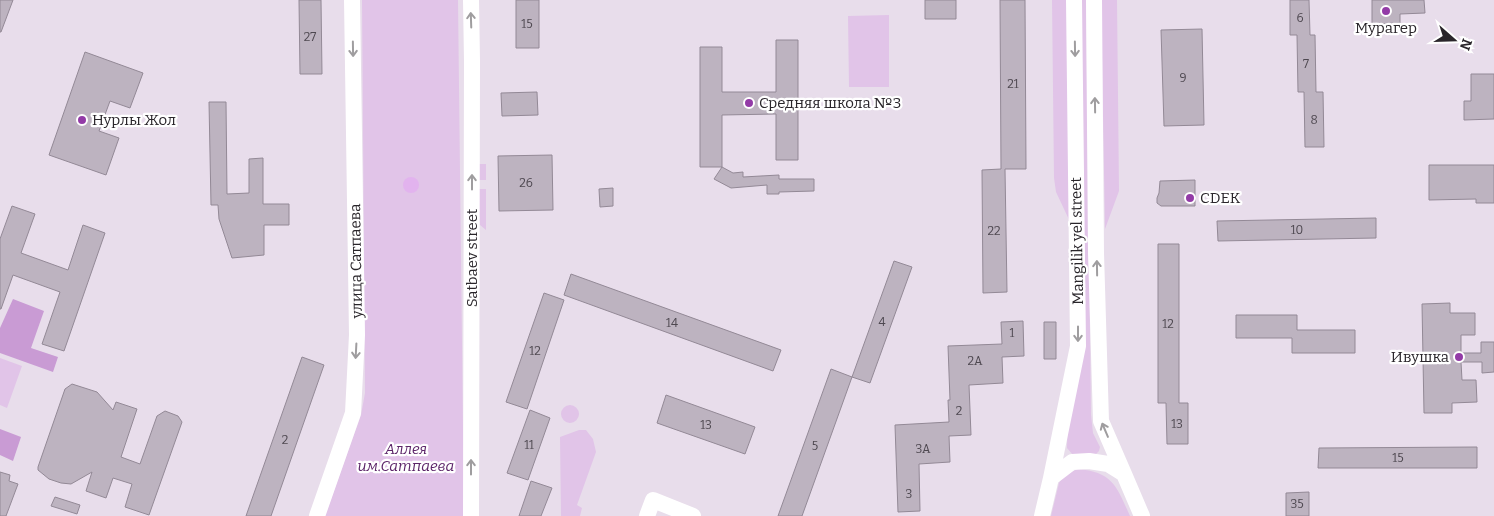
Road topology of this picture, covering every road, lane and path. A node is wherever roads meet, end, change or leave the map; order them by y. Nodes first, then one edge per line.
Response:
1 (352, 0) edge
2 (471, 0) edge
3 (1074, 0) edge
4 (1094, 0) edge
5 (1124, 474) junction
6 (1051, 478) junction
7 (317, 516) edge
8 (471, 516) edge
9 (647, 516) edge
10 (694, 516) edge
11 (1042, 516) edge
12 (1142, 516) edge

1 -> 7 street, улица Сатпаева
8 -> 2 street, Satbaev street
3 -> 6 street, Mangilik yel street
5 -> 4 street, Mangilik yel street
5 - 6 street
5 - 12 street, Mangilik yel street
6 - 11 street, Mangilik yel street
9 - 10 street

